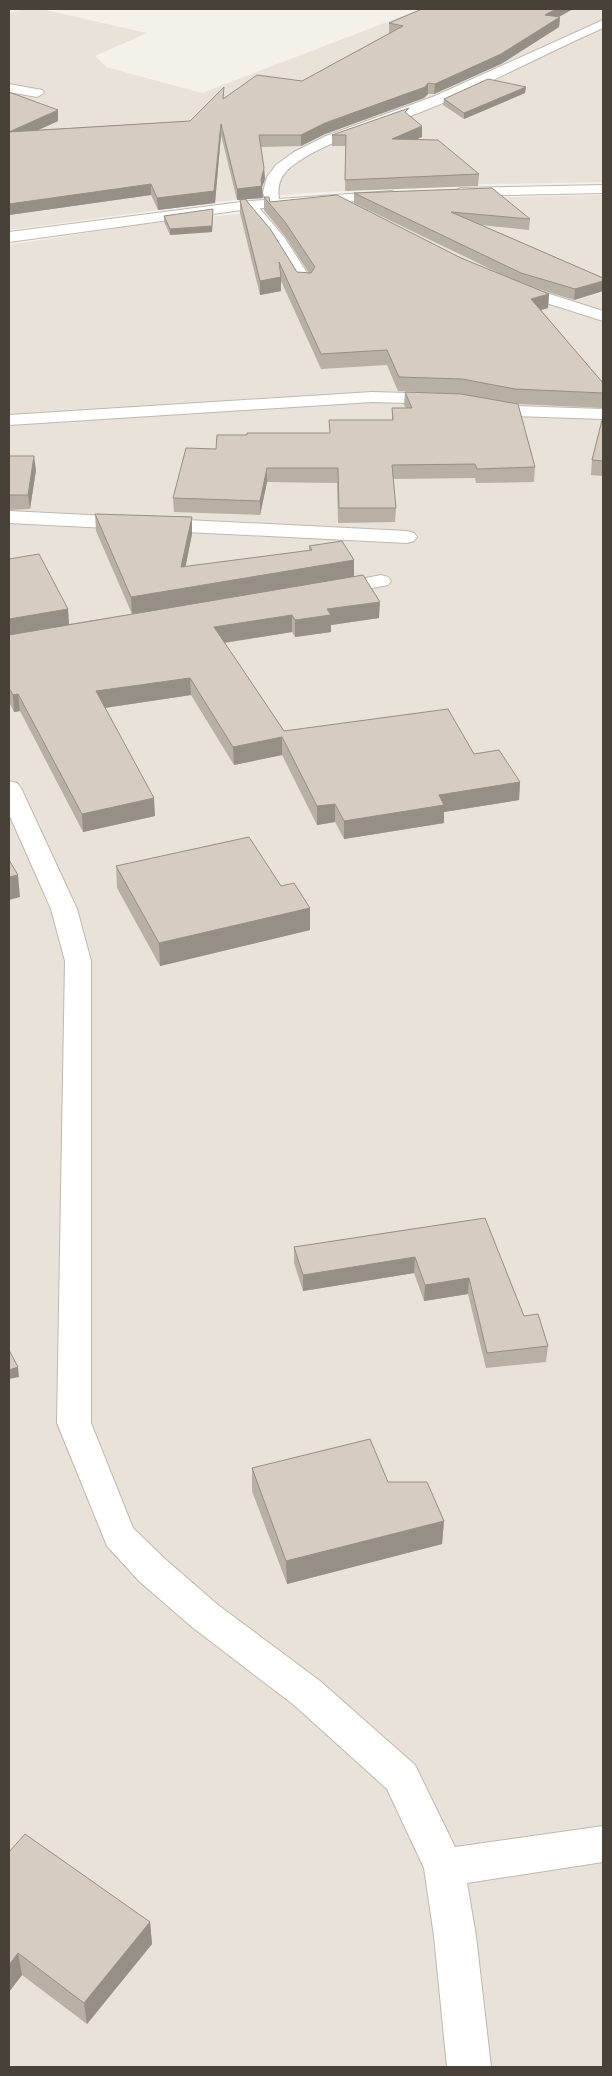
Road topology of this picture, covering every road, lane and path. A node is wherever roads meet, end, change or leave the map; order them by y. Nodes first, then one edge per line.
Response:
1 (603, 24) edge
2 (9, 88) edge
3 (37, 94) dead end
4 (603, 189) edge
5 (442, 192) edge
6 (406, 194) edge
7 (332, 198) junction
8 (273, 203) junction
9 (249, 205) junction
10 (356, 211) edge
11 (9, 237) edge
12 (498, 281) edge
13 (305, 282) edge
14 (603, 316) edge
15 (603, 414) edge
16 (9, 420) edge
17 (9, 517) edge
18 (407, 537) dead end
19 (381, 581) dead end
20 (313, 593) edge
21 (9, 788) edge
22 (603, 1844) edge
23 (444, 1867) junction
24 (469, 2067) edge

1 - 8 street
2 - 3 street
4 - 5 street
6 - 7 street
7 - 8 street
7 - 10 street
8 - 9 street
9 - 11 street
9 - 13 street
12 - 14 street
15 - 16 street
17 - 18 street
19 - 20 street
21 - 23 street
22 - 23 street
23 - 24 street

